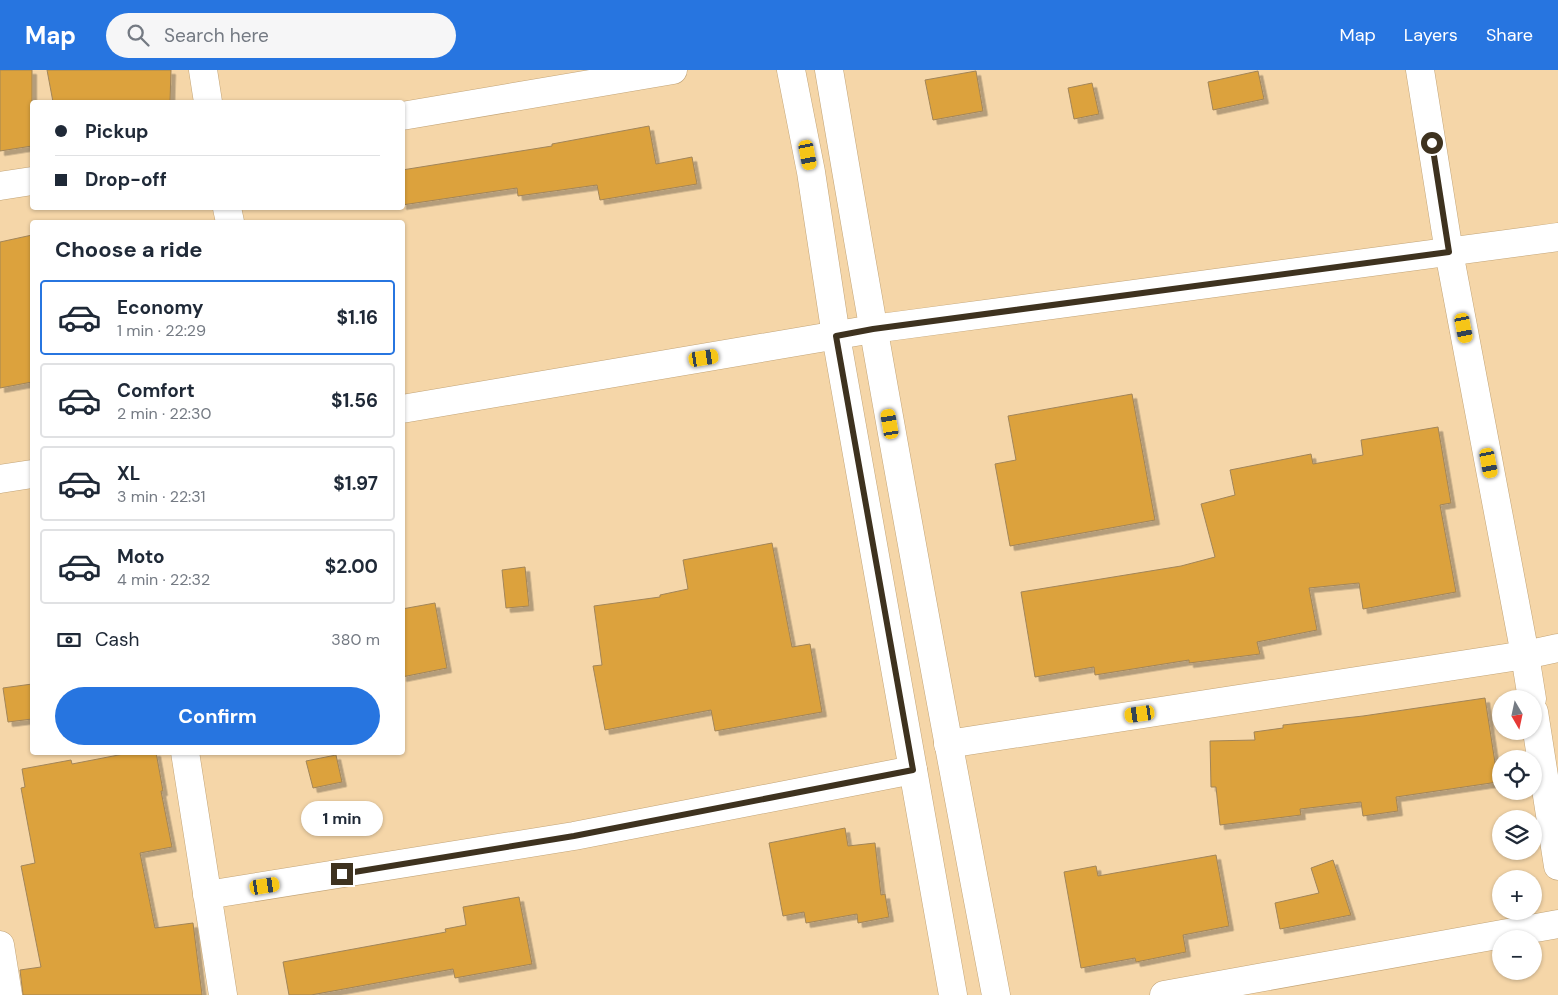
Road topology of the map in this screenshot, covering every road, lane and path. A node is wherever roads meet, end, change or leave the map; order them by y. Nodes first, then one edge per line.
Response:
1 (203, 70) edge
2 (673, 70) edge
3 (791, 70) edge
4 (829, 70) edge
5 (1420, 70) edge
6 (208, 100) edge
7 (405, 115) edge
8 (30, 181) edge
9 (0, 186) edge
10 (1558, 237) edge
11 (1449, 252) junction
12 (873, 329) junction
13 (836, 336) junction
14 (405, 408) edge
15 (30, 474) edge
16 (0, 480) edge
17 (1558, 648) edge
18 (1525, 655) junction
19 (1531, 690) edge
20 (1538, 740) edge
21 (948, 744) junction
22 (185, 755) edge
23 (913, 770) junction
24 (1558, 866) edge
25 (207, 895) junction
26 (1558, 924) edge
27 (0, 945) edge
28 (8, 995) edge
29 (223, 995) edge
30 (953, 995) edge
31 (996, 995) edge
32 (1164, 995) edge

1 - 6 street
2 - 7 street
3 - 13 street
4 - 12 street
5 - 11 street
8 - 9 street
10 - 11 street
11 - 12 street
11 - 18 street
12 - 13 street
12 - 21 street
13 - 14 street
13 - 23 street
15 - 16 street
17 - 18 street
18 - 19 street
18 - 21 street
20 - 24 street
21 - 31 street
22 - 25 street
23 - 25 street
23 - 30 street
25 - 29 street
26 - 32 street
27 - 28 street

